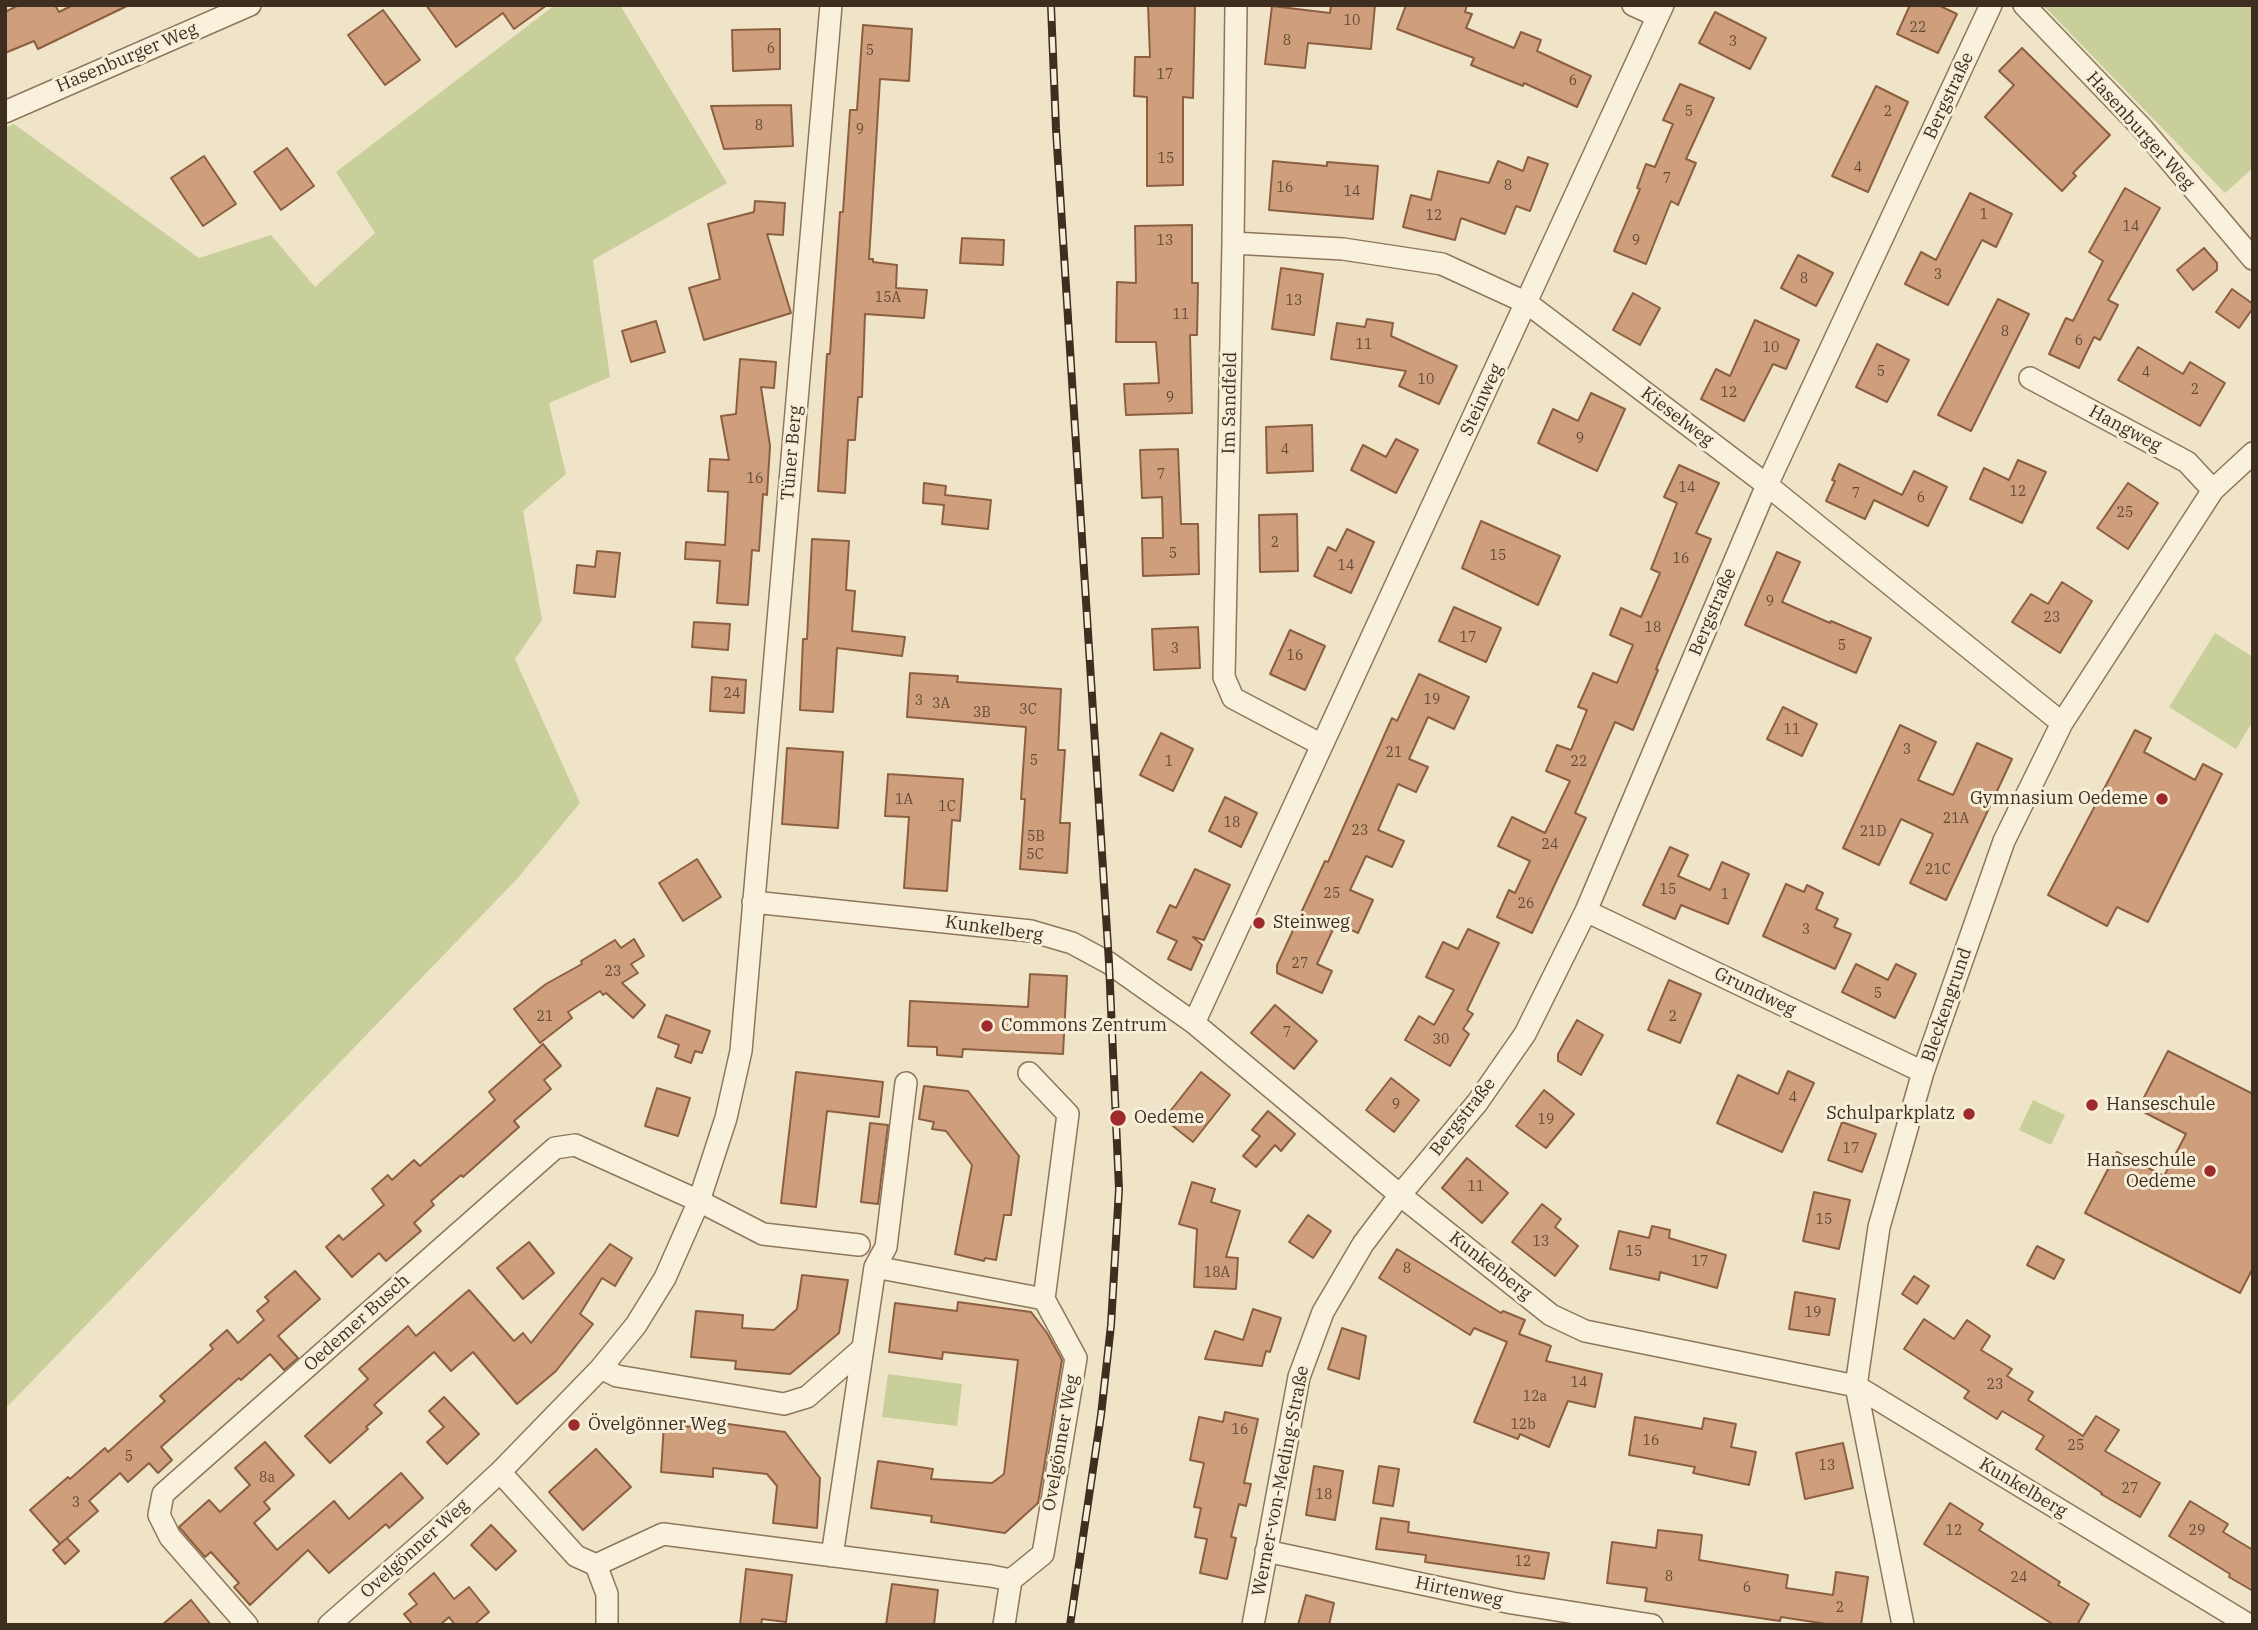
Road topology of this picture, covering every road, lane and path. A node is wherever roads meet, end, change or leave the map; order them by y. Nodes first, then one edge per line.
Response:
1 (250, 5) edge
2 (831, 5) edge
3 (1236, 5) edge
4 (1633, 5) edge
5 (1991, 5) edge
6 (2024, 5) edge
7 (1660, 11) edge
8 (5, 112) edge
9 (1234, 243) junction
10 (2253, 259) edge
11 (1527, 303) junction
12 (2030, 378) dead end
13 (2253, 453) edge
14 (1767, 485) junction
15 (2213, 489) junction
16 (2062, 723) junction
17 (1322, 745) junction
18 (753, 902) junction
19 (1586, 911) junction
20 (1194, 1023) junction
21 (1923, 1072) junction
22 (1029, 1073) dead end
23 (906, 1083) dead end
24 (1400, 1195) junction
25 (699, 1200) junction
26 (859, 1245) dead end
27 (875, 1267) junction
28 (1044, 1299) junction
29 (862, 1349) junction
30 (601, 1368) junction
31 (1856, 1386) junction
32 (500, 1472) junction
33 (1266, 1551) junction
34 (832, 1556) junction
35 (596, 1565) junction
36 (1012, 1580) junction
37 (247, 1625) edge
38 (329, 1625) edge
39 (607, 1625) edge
40 (1004, 1625) edge
41 (1253, 1625) edge
42 (1652, 1625) edge
43 (1903, 1625) edge
44 (2249, 1625) edge

1 - 8 street, Hasenburger Weg
2 - 18 street, Tüner Berg
3 - 9 street, Im Sandfeld
4 - 7 street
5 - 14 street, Bergstraße
6 - 10 street, Hasenburger Weg
7 - 11 street, Steinweg
9 - 11 street, Kieselweg
9 - 17 street, Im Sandfeld
11 - 14 street, Kieselweg
11 - 17 street, Steinweg
12 - 15 street, Hangweg
13 - 15 street, Bleckengrund
14 - 16 street, Kieselweg
14 - 19 street, Bergstraße
15 - 16 street, Bleckengrund
16 - 21 street, Bleckengrund
17 - 20 street, Steinweg
18 - 20 street, Kunkelberg
18 - 25 street, Ovelgönner Weg
19 - 21 street, Grundweg
19 - 24 street, Bergstraße
20 - 24 street, Kunkelberg
21 - 31 street, Bleckengrund
22 - 28 street
23 - 27 street
24 - 31 street, Kunkelberg
24 - 33 street, Werner-von-Meding-Straße
25 - 26 street
25 - 30 street, Ovelgönner Weg
25 - 37 street, Oedemer Busch
27 - 28 street
27 - 29 street
28 - 36 street, Ovelgönner Weg
29 - 30 street
29 - 34 street
30 - 32 street, Ovelgönner Weg
31 - 43 street, Bleckengrund
31 - 44 street, Kunkelberg
32 - 35 street
32 - 38 street, Ovelgönner Weg
33 - 41 street, Werner-von-Meding-Straße
33 - 42 street, Hirtenweg
34 - 35 street
34 - 36 street
35 - 39 street
36 - 40 street

